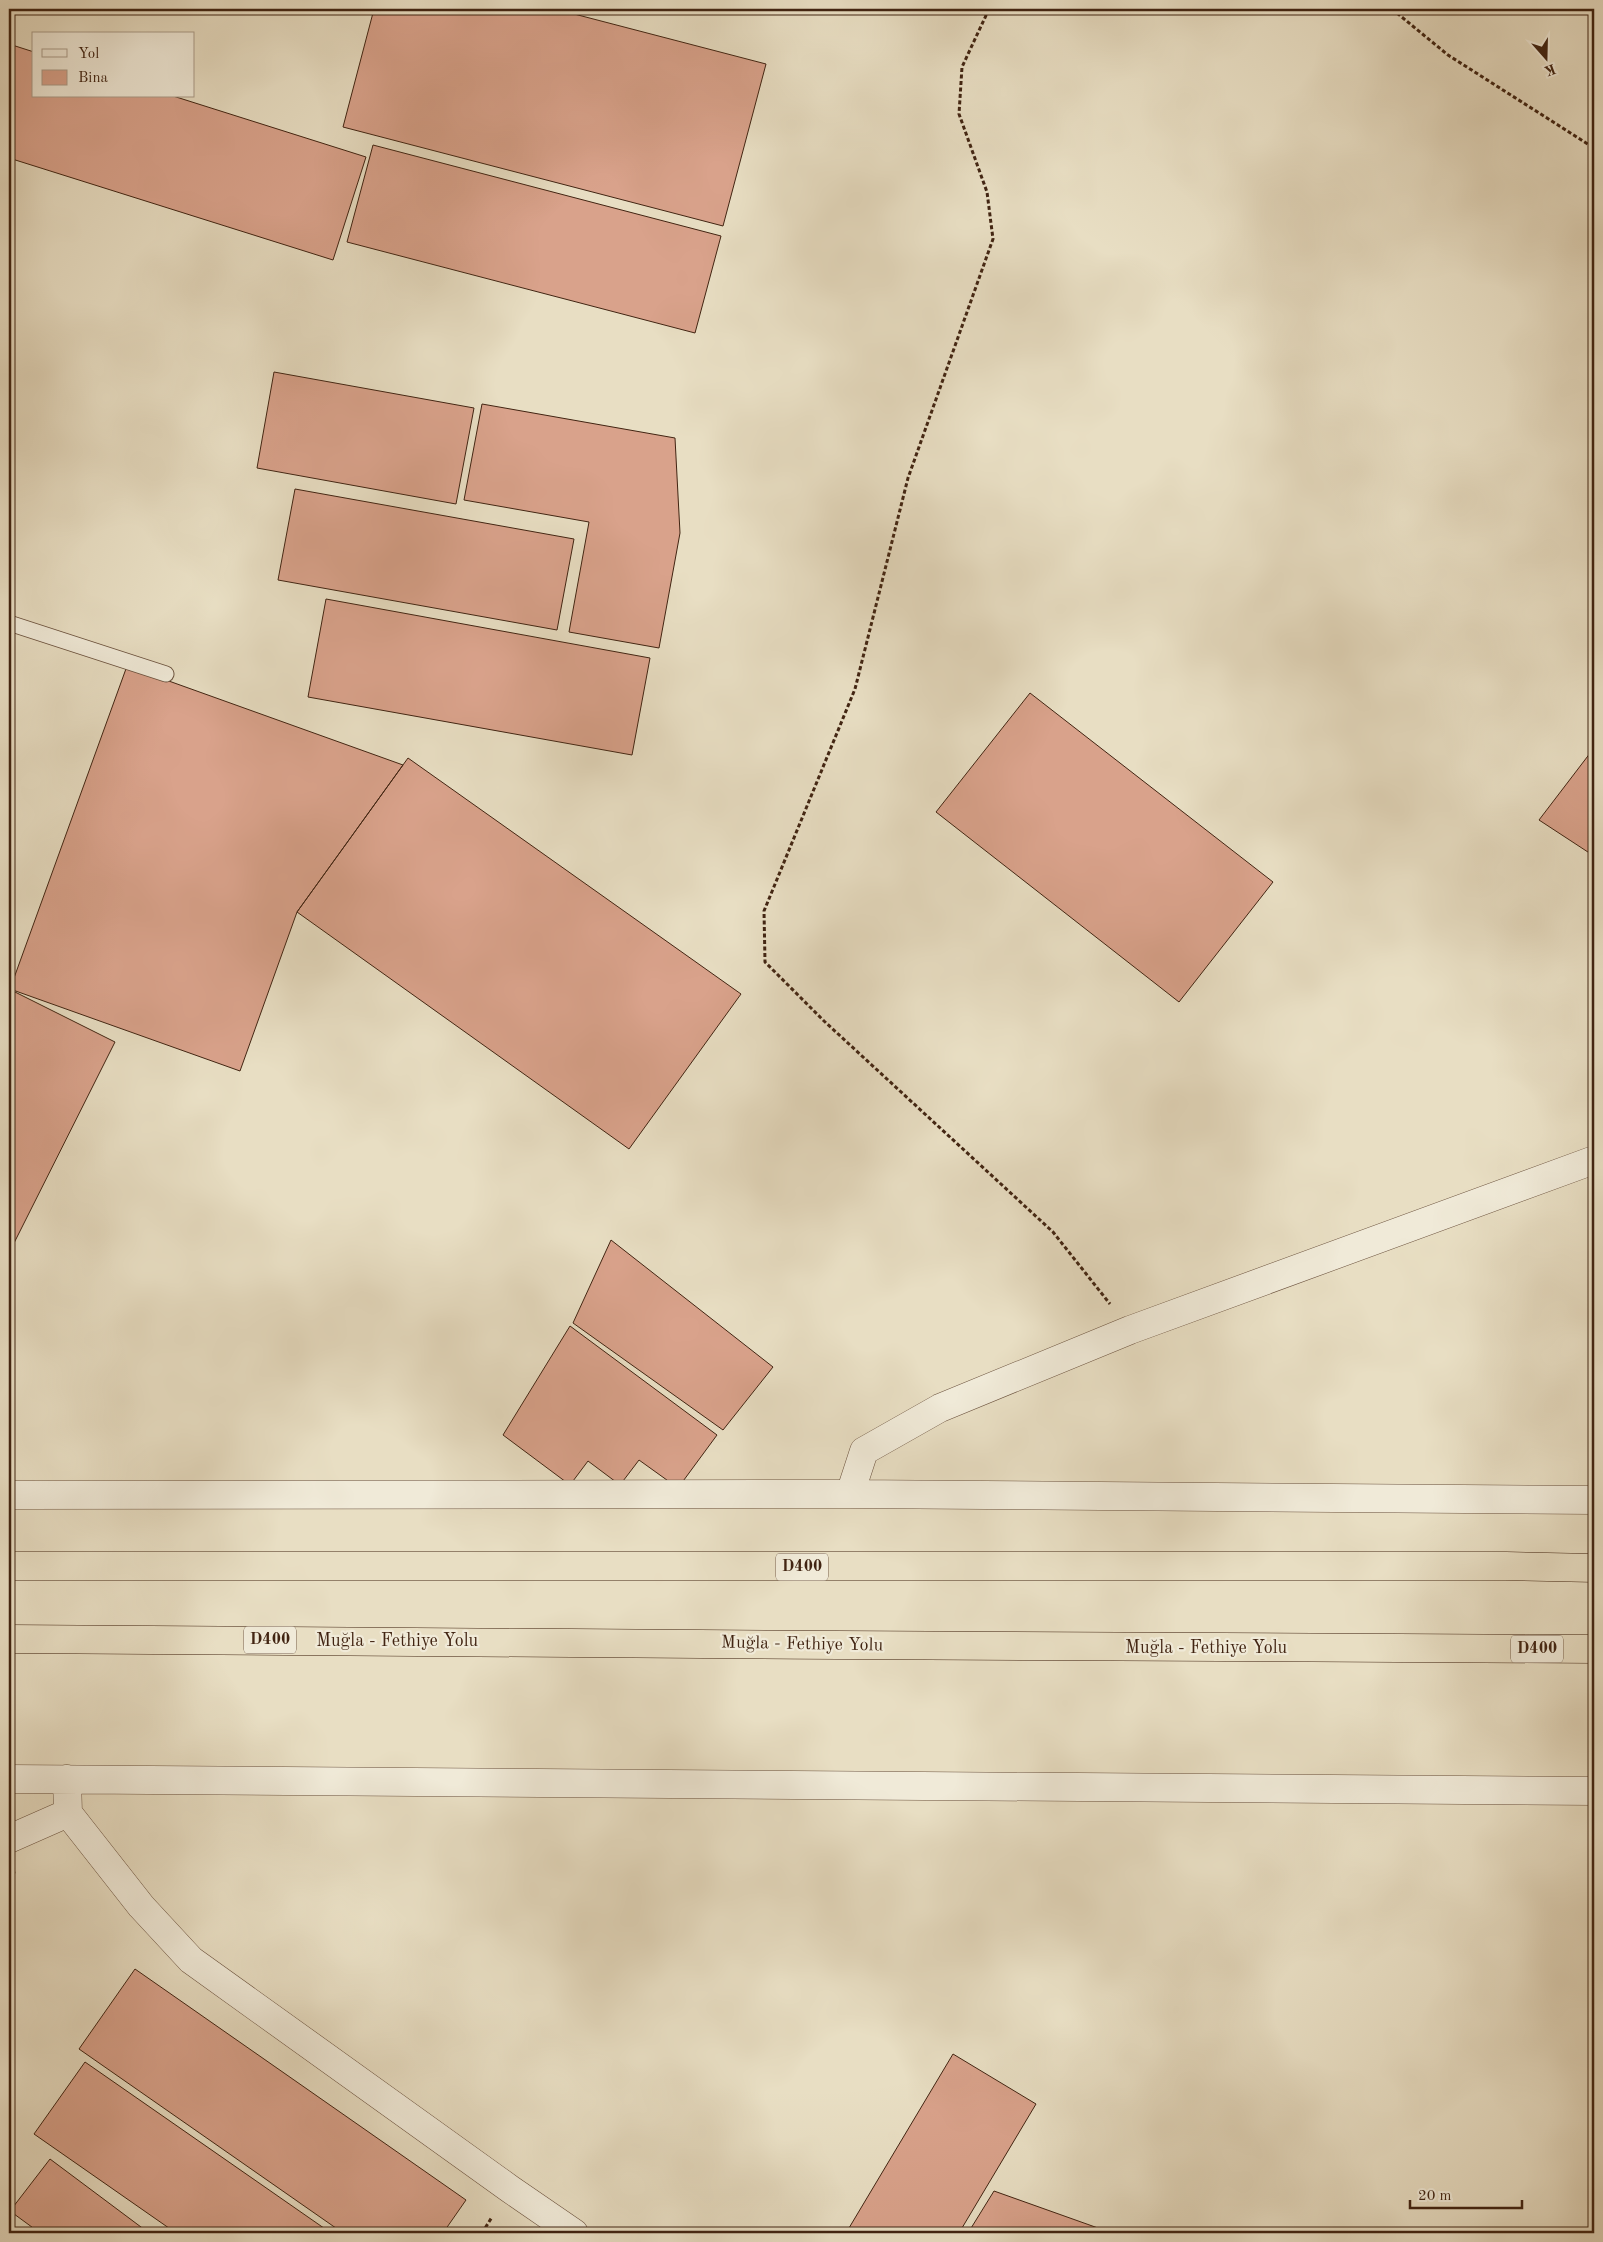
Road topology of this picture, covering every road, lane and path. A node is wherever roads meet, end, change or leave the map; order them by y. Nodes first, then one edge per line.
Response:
1 (988, 9) edge
2 (1392, 9) edge
3 (1594, 148) edge
4 (9, 623) edge
5 (166, 674) dead end
6 (1594, 1160) edge
7 (1130, 1330) junction
8 (850, 1494) junction
9 (9, 1495) edge
10 (1594, 1500) edge
11 (9, 1566) edge
12 (1594, 1568) edge
13 (9, 1639) edge
14 (1594, 1649) edge
15 (9, 1779) edge
16 (67, 1779) junction
17 (1594, 1791) edge
18 (68, 1813) junction
19 (9, 1839) edge
20 (574, 2233) edge

1 - 7 path
2 - 3 path
4 - 5 lane
6 - 7 street
7 - 8 street
8 - 9 street
8 - 10 street
11 - 12 highway, D400
13 - 14 highway, Muğla - Fethiye Yolu / D400
15 - 16 street
16 - 17 street
16 - 18 street
18 - 19 street
18 - 20 street

